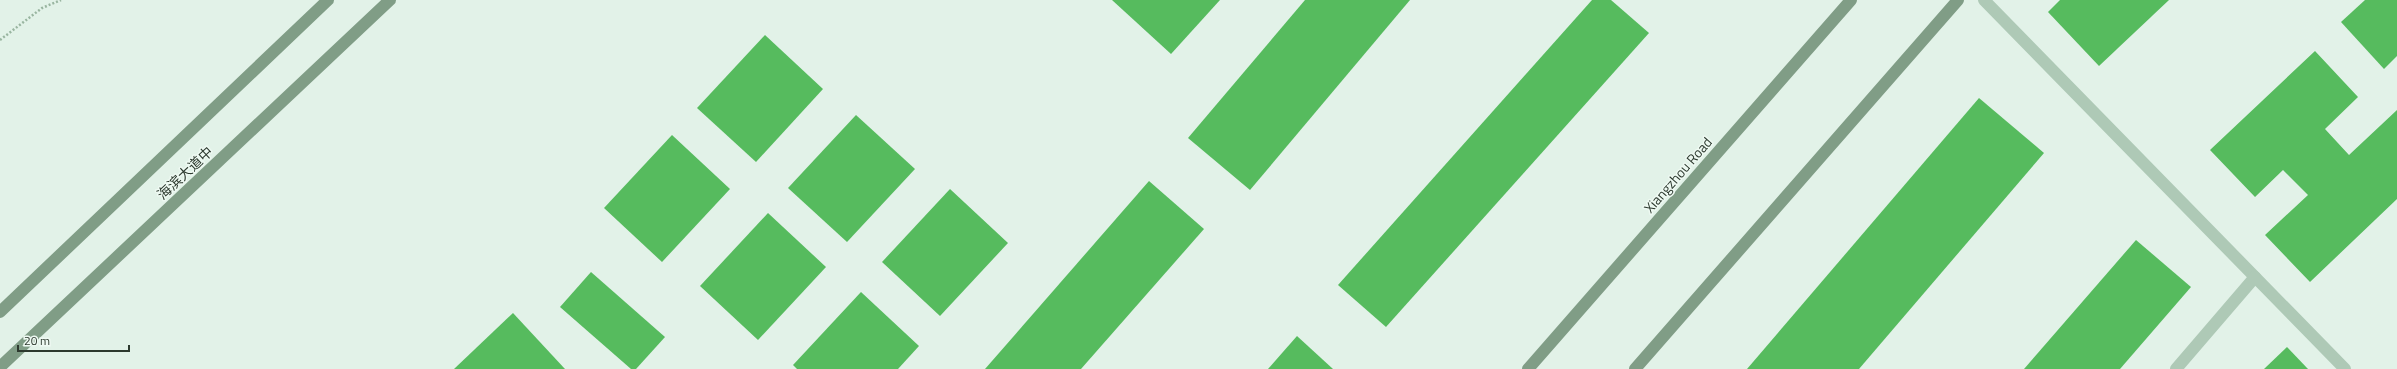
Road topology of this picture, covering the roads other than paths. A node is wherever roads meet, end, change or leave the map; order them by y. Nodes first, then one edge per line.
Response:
1 (328, 0) edge
2 (390, 0) edge
3 (1851, 0) edge
4 (1958, 0) edge
5 (1984, 0) edge
6 (2255, 278) junction
7 (0, 312) edge
8 (0, 367) edge
9 (1528, 369) edge
10 (1635, 369) edge
11 (2176, 369) edge
12 (2345, 369) edge

1 - 7 main road, 海滨大道中
2 - 8 main road, 海滨大道中
3 - 9 main road, Xiangzhou Road
4 - 10 main road
5 - 6 street
6 - 11 street
6 - 12 street

